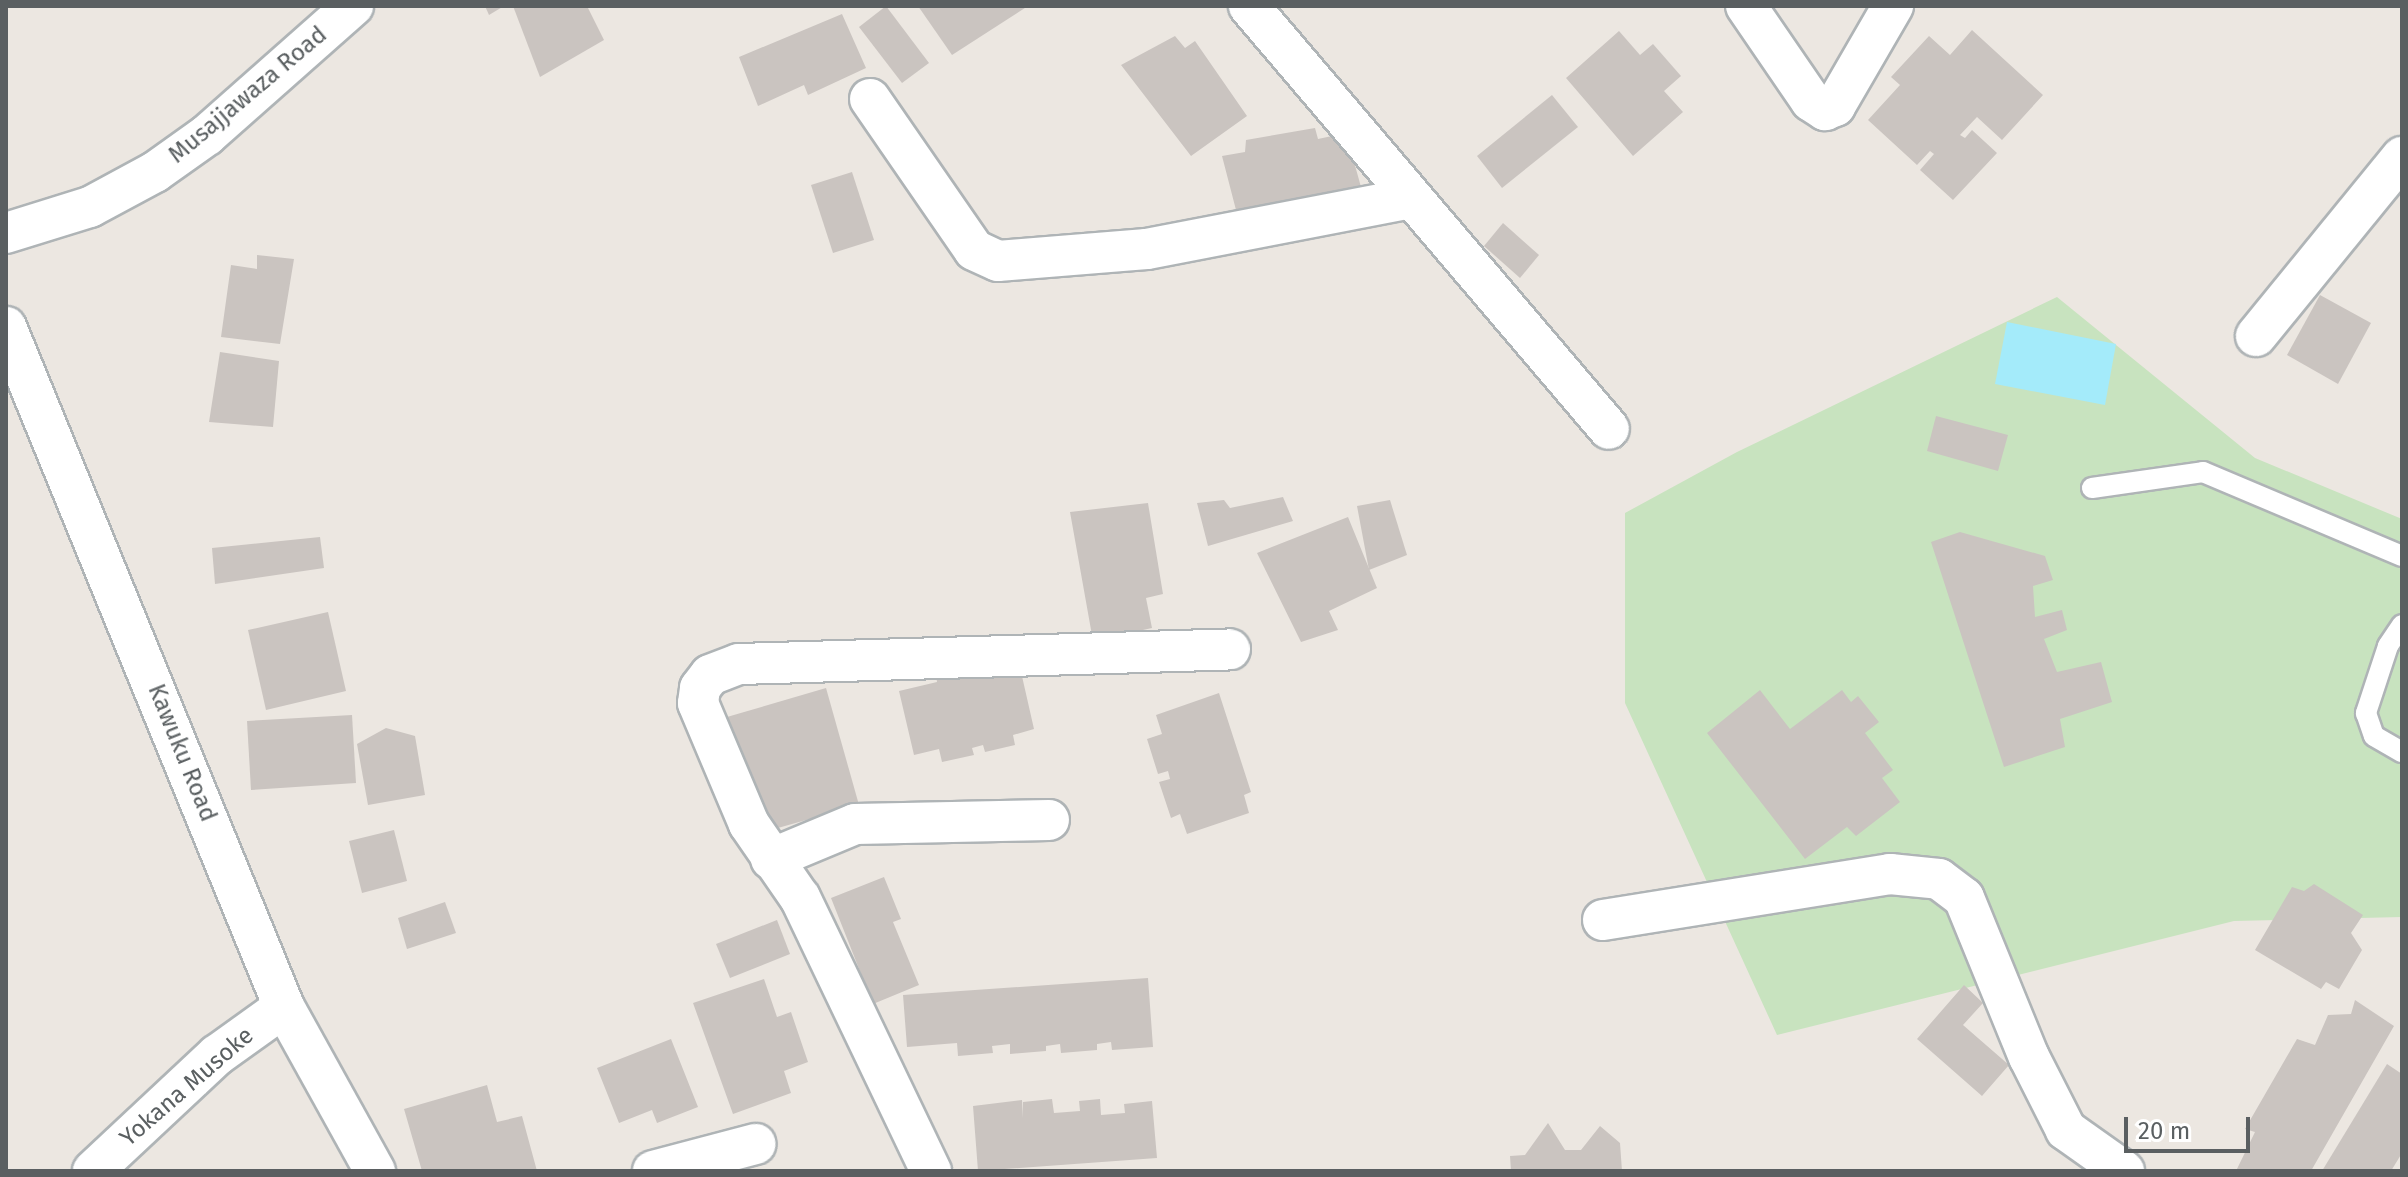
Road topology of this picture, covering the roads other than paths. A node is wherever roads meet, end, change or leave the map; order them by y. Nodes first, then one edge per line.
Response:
1 (353, 6) edge
2 (1249, 6) edge
3 (1746, 6) edge
4 (1893, 6) edge
5 (870, 99) dead end
6 (2402, 157) edge
7 (1412, 198) junction
8 (6, 233) edge
9 (6, 327) edge
10 (2256, 336) dead end
11 (1609, 429) dead end
12 (2092, 488) dead end
13 (2402, 556) edge
14 (2402, 625) edge
15 (1230, 649) dead end
16 (2402, 752) edge
17 (1049, 820) dead end
18 (771, 859) junction
19 (1603, 920) dead end
20 (284, 1007) junction
21 (755, 1144) dead end
22 (93, 1171) edge
23 (375, 1171) edge
24 (653, 1171) edge
25 (931, 1171) edge
26 (2124, 1171) edge

1 - 8 street, Musajjawaza Road
2 - 7 street
3 - 4 street
5 - 7 street
6 - 10 street
7 - 11 street
9 - 20 street, Kawuku Road
12 - 13 lane
14 - 16 lane
15 - 18 street
17 - 18 street
18 - 25 street
19 - 26 street
20 - 22 street, Yokana Musoke
20 - 23 street, Kawuku Road
21 - 24 street

